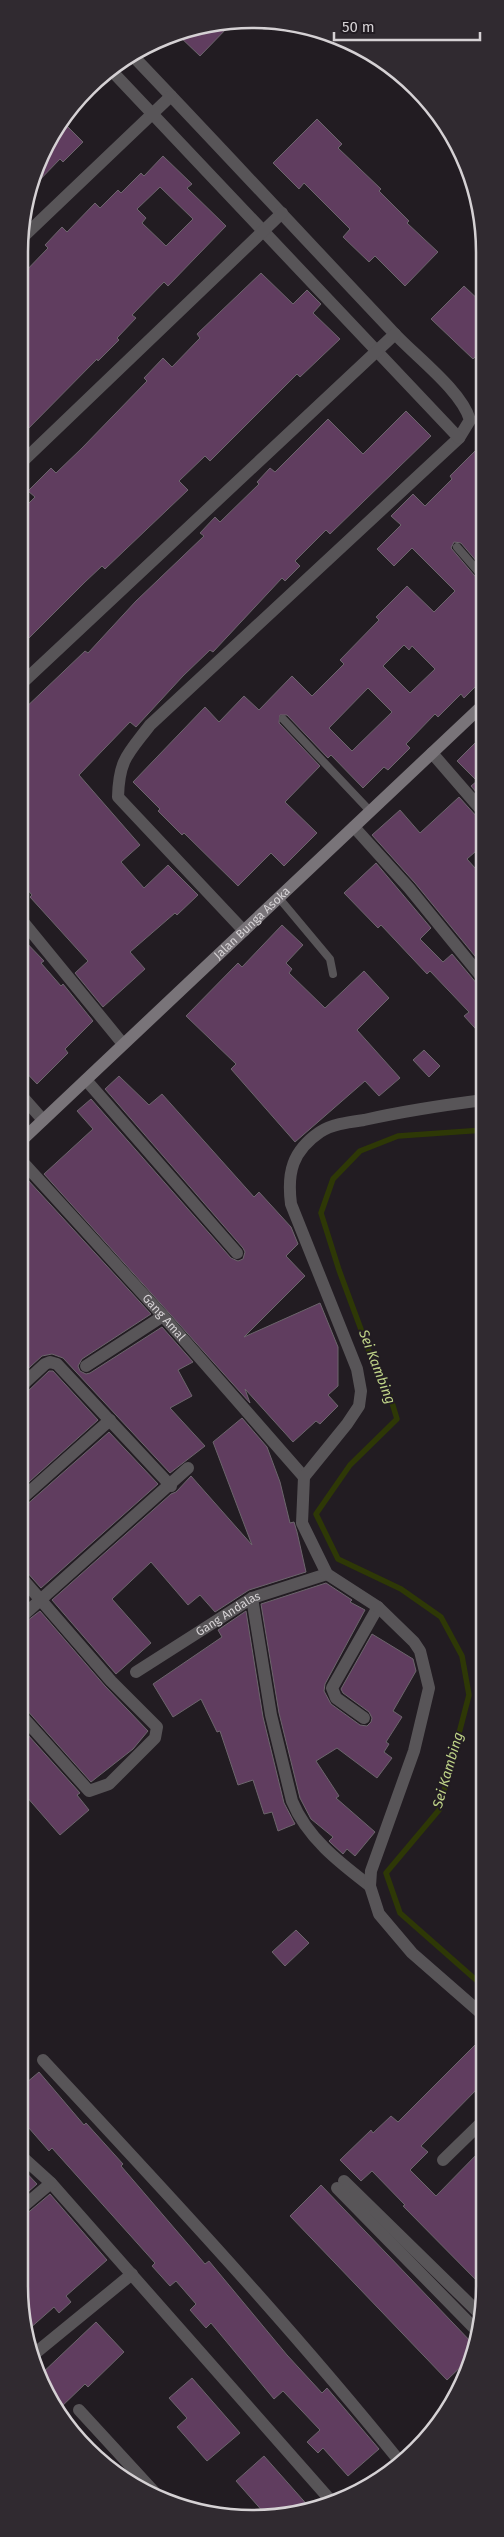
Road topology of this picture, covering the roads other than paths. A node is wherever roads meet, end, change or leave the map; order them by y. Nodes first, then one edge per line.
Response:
1 (136, 60) edge
2 (115, 74) edge
3 (171, 96) junction
4 (152, 114) junction
5 (282, 212) junction
6 (263, 230) junction
7 (28, 232) edge
8 (395, 334) junction
9 (377, 350) junction
10 (459, 438) junction
11 (28, 456) edge
12 (457, 547) dead end
13 (476, 569) edge
14 (28, 677) edge
15 (476, 712) edge
16 (283, 719) dead end
17 (432, 753) junction
18 (476, 804) edge
19 (370, 811) junction
20 (354, 827) junction
21 (279, 898) junction
22 (28, 928) edge
23 (244, 931) junction
24 (476, 970) edge
25 (333, 974) dead end
26 (124, 1044) junction
27 (86, 1080) junction
28 (476, 1101) edge
29 (28, 1103) edge
30 (43, 1120) junction
31 (28, 1134) edge
32 (28, 1169) edge
33 (236, 1253) dead end
34 (163, 1316) junction
35 (86, 1366) dead end
36 (28, 1380) edge
37 (110, 1420) junction
38 (188, 1468) dead end
39 (304, 1477) junction
40 (171, 1486) junction
41 (28, 1494) edge
42 (328, 1574) junction
43 (28, 1585) edge
44 (252, 1598) junction
45 (42, 1600) junction
46 (378, 1607) junction
47 (28, 1612) edge
48 (136, 1672) dead end
49 (364, 1718) dead end
50 (28, 1723) edge
51 (370, 1886) junction
52 (476, 2008) edge
53 (43, 2060) dead end
54 (476, 2128) edge
55 (442, 2160) dead end
56 (28, 2162) edge
57 (51, 2183) junction
58 (28, 2202) edge
59 (132, 2274) junction
60 (475, 2311) edge
61 (473, 2326) edge
62 (37, 2351) edge
63 (79, 2410) dead end
64 (396, 2457) edge
65 (145, 2482) edge
66 (328, 2496) edge

1 - 3 street
2 - 4 street
3 - 4 street
3 - 5 street
4 - 6 street
4 - 7 street
5 - 6 street
5 - 8 street
6 - 9 street
6 - 11 street
8 - 9 street
8 - 10 street
9 - 10 street
9 - 14 street
10 - 23 street
12 - 13 lane
15 - 17 street, Jalan Bunga Asoka
16 - 19 lane
17 - 18 street
17 - 19 street, Jalan Bunga Asoka
19 - 20 street, Jalan Bunga Asoka
20 - 21 street, Jalan Bunga Asoka
20 - 24 street
21 - 23 street, Jalan Bunga Asoka
21 - 25 lane
22 - 26 street
23 - 26 street, Jalan Bunga Asoka
26 - 27 street, Jalan Bunga Asoka
27 - 30 street, Jalan Bunga Asoka
27 - 33 street
28 - 39 street
29 - 30 street
30 - 31 street, Jalan Bunga Asoka
32 - 34 street, Gang Amal
34 - 35 street
34 - 39 street, Gang Amal
36 - 37 street
37 - 40 street
37 - 41 street
38 - 40 street
39 - 42 street
40 - 45 street
42 - 44 street, Gang Andalas
42 - 46 street
43 - 45 street
44 - 48 street, Gang Andalas
44 - 51 street
45 - 47 street
45 - 50 street
46 - 49 street
46 - 51 street
51 - 52 street
53 - 64 street
54 - 55 street
56 - 57 street
57 - 58 street
57 - 59 street
59 - 62 street
59 - 66 street
60 - 61 street
63 - 65 street

